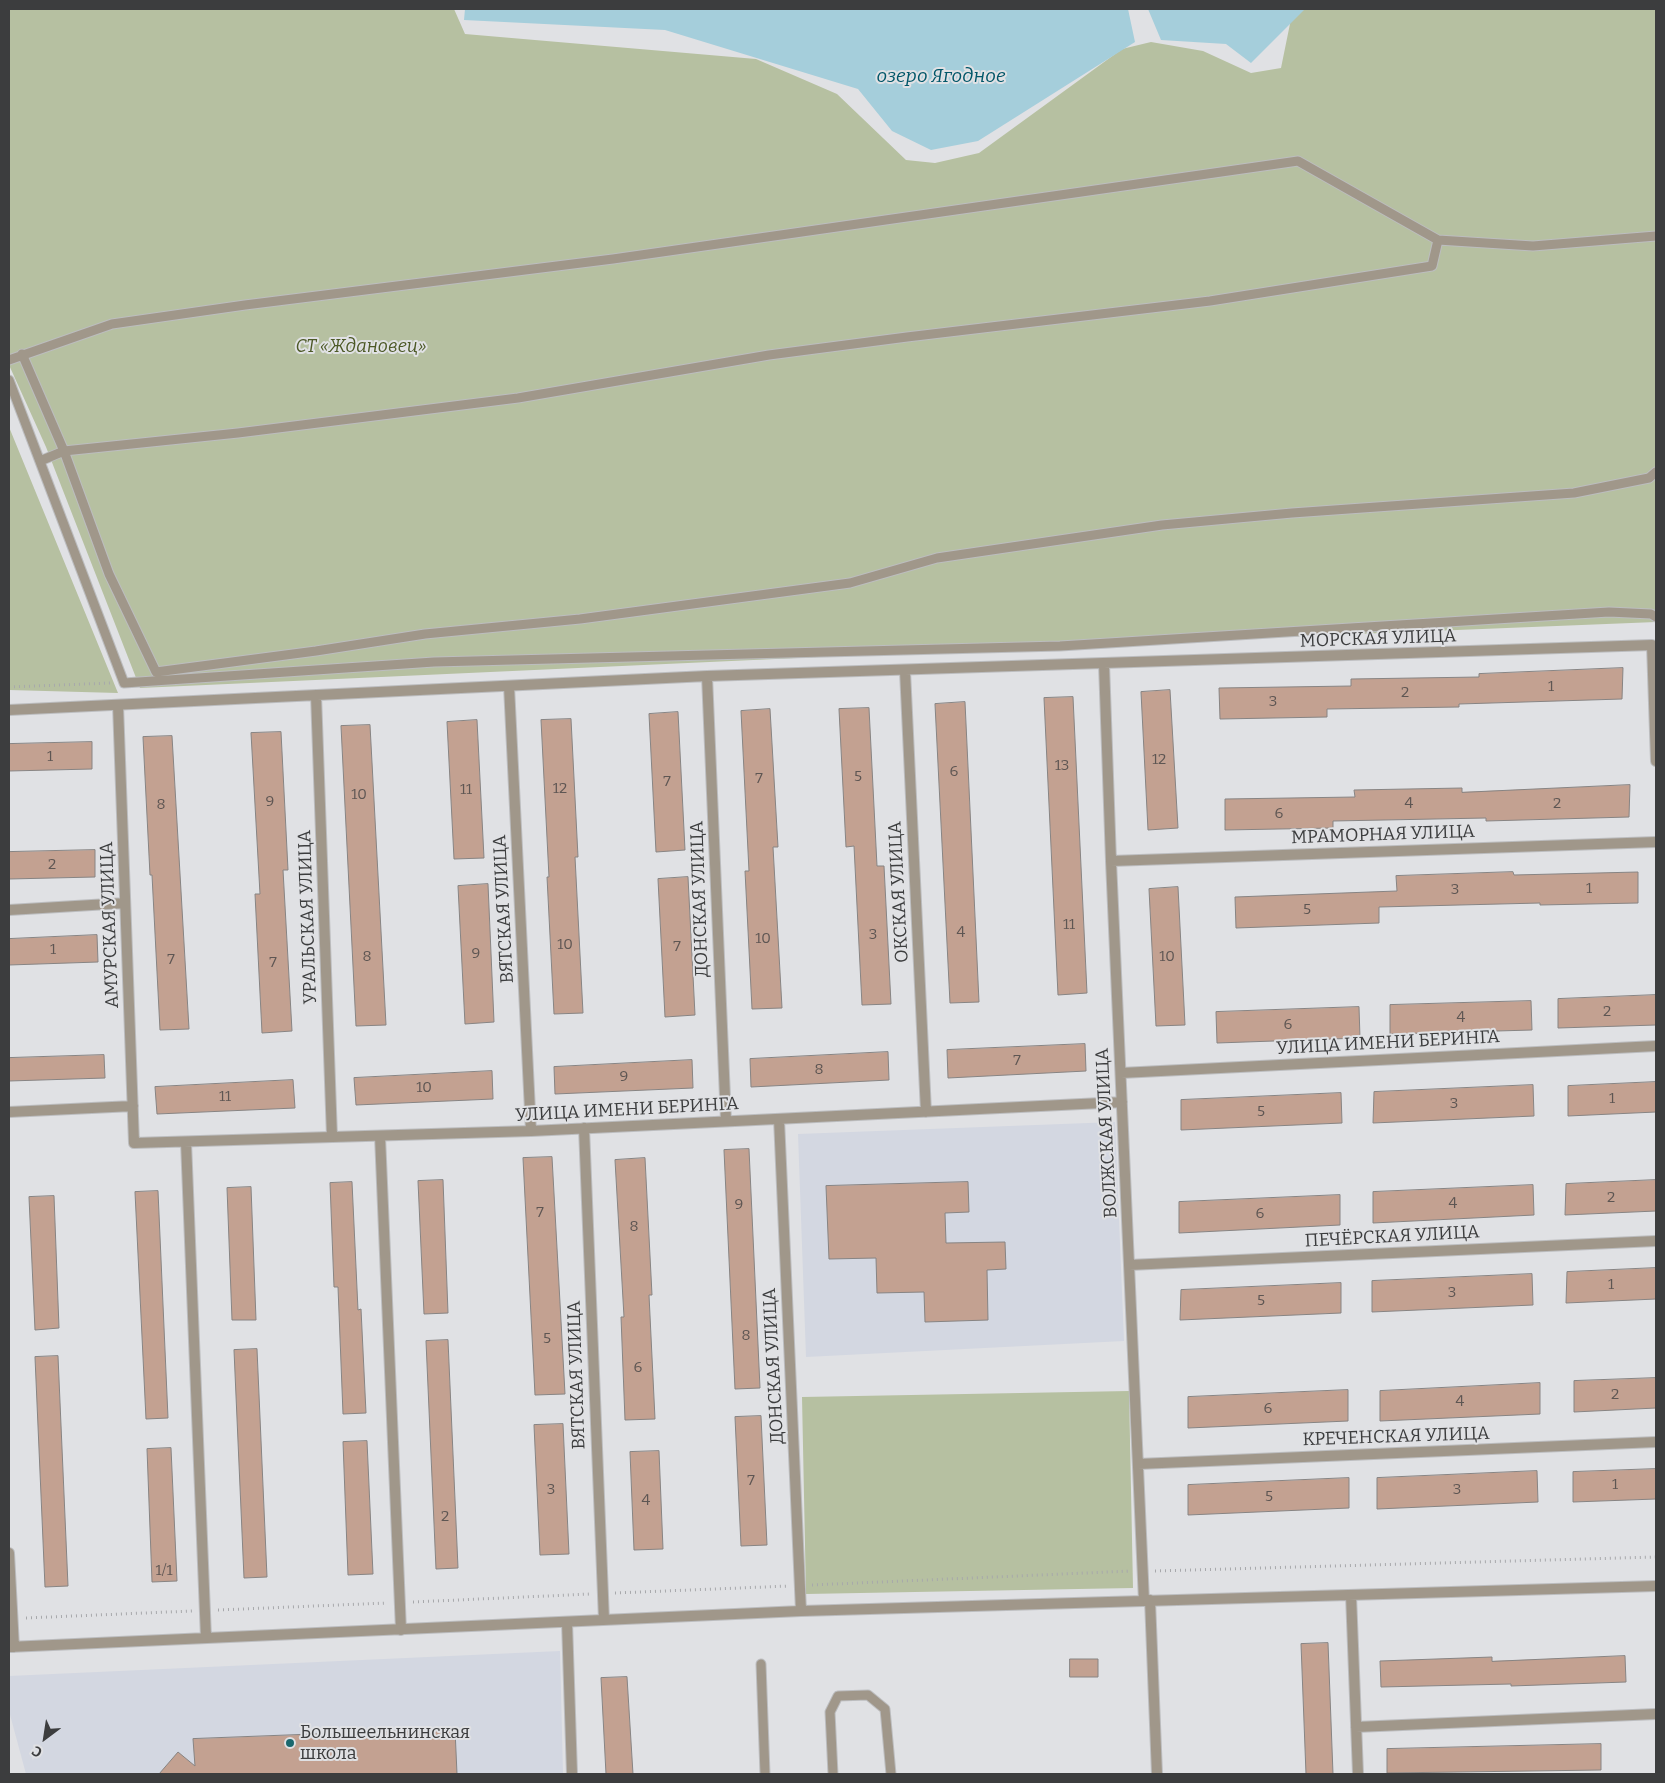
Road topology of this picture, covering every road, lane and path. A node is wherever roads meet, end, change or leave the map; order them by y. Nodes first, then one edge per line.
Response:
1 (1656, 236) edge
2 (1438, 240) junction
3 (22, 354) junction
4 (9, 360) edge
5 (9, 380) edge
6 (64, 450) junction
7 (40, 461) junction
8 (1656, 472) edge
9 (1656, 617) edge
10 (1104, 664) junction
11 (905, 671) junction
12 (707, 676) junction
13 (124, 683) junction
14 (9, 686) edge
15 (509, 686) junction
16 (316, 696) junction
17 (118, 705) junction
18 (9, 710) edge
19 (1656, 761) edge
20 (1656, 842) edge
21 (1111, 861) junction
22 (125, 903) junction
23 (9, 910) edge
24 (1656, 1046) edge
25 (1121, 1073) junction
26 (1122, 1102) junction
27 (133, 1106) junction
28 (9, 1112) edge
29 (926, 1112) junction
30 (779, 1119) junction
31 (726, 1121) junction
32 (584, 1128) junction
33 (531, 1131) junction
34 (380, 1136) junction
35 (332, 1137) junction
36 (186, 1142) junction
37 (134, 1143) joint
38 (1656, 1241) edge
39 (1129, 1265) junction
40 (1656, 1442) edge
41 (1138, 1464) junction
42 (9, 1553) edge
43 (1656, 1557) edge
44 (1142, 1571) junction
45 (800, 1585) junction
46 (1656, 1586) edge
47 (602, 1594) junction
48 (1351, 1595) junction
49 (1147, 1601) junction
50 (400, 1602) junction
51 (205, 1611) junction
52 (801, 1612) junction
53 (12, 1619) junction
54 (604, 1620) junction
55 (568, 1622) junction
56 (401, 1630) junction
57 (206, 1638) junction
58 (11, 1647) edge
59 (761, 1664) dead end
60 (1656, 1714) edge
61 (1356, 1727) junction
62 (572, 1774) edge
63 (766, 1774) edge
64 (834, 1774) edge
65 (891, 1774) edge
66 (1157, 1774) edge
67 (1358, 1774) edge

1 - 2 lane
2 - 3 lane
2 - 6 lane
3 - 4 lane
3 - 6 lane
5 - 7 lane
6 - 7 lane
6 - 8 lane
7 - 13 lane
9 - 13 lane
10 - 11 street, МОРСКАЯ УЛИЦА
10 - 19 street, МОРСКАЯ УЛИЦА
10 - 21 street, ВОЛЖСКАЯ УЛИЦА
11 - 12 street, МОРСКАЯ УЛИЦА
11 - 29 street, ОКСКАЯ УЛИЦА
12 - 15 street, МОРСКАЯ УЛИЦА
12 - 31 street, ДОНСКАЯ УЛИЦА
13 - 14 path
15 - 16 street, МОРСКАЯ УЛИЦА
15 - 33 street, ВЯТСКАЯ УЛИЦА
16 - 17 street, МОРСКАЯ УЛИЦА
16 - 35 street, УРАЛЬСКАЯ УЛИЦА
17 - 18 street, МОРСКАЯ УЛИЦА
17 - 22 street, АМУРСКАЯ УЛИЦА
20 - 21 street, МРАМОРНАЯ УЛИЦА
21 - 25 street, ВОЛЖСКАЯ УЛИЦА
22 - 23 street
22 - 27 street, АМУРСКАЯ УЛИЦА
24 - 25 street, УЛИЦА ИМЕНИ БЕРИНГА
25 - 26 street, ВОЛЖСКАЯ УЛИЦА
26 - 29 street, УЛИЦА ИМЕНИ БЕРИНГА
26 - 39 street, ВОЛЖСКАЯ УЛИЦА
27 - 28 street
27 - 37 street, АМУРСКАЯ УЛИЦА
29 - 30 street, УЛИЦА ИМЕНИ БЕРИНГА
30 - 31 street, УЛИЦА ИМЕНИ БЕРИНГА
30 - 45 street, ДОНСКАЯ УЛИЦА
31 - 32 street, УЛИЦА ИМЕНИ БЕРИНГА
32 - 33 street, УЛИЦА ИМЕНИ БЕРИНГА
32 - 47 street, ВЯТСКАЯ УЛИЦА
33 - 34 street, УЛИЦА ИМЕНИ БЕРИНГА
34 - 35 street, УЛИЦА ИМЕНИ БЕРИНГА
34 - 50 street
35 - 36 street, УЛИЦА ИМЕНИ БЕРИНГА
36 - 37 street, УЛИЦА ИМЕНИ БЕРИНГА
36 - 51 street
38 - 39 street, ПЕЧЁРСКАЯ УЛИЦА
39 - 41 street, ВОЛЖСКАЯ УЛИЦА
40 - 41 street, КРЕЧЕНСКАЯ УЛИЦА
41 - 44 street, ВОЛЖСКАЯ УЛИЦА
42 - 53 street
43 - 44 path
44 - 45 path
44 - 49 street, ВОЛЖСКАЯ УЛИЦА
45 - 47 path
45 - 52 street, ДОНСКАЯ УЛИЦА
46 - 48 street
47 - 50 path
47 - 54 street, ВЯТСКАЯ УЛИЦА
48 - 49 street
48 - 61 street
49 - 52 street
49 - 66 street, ВОЛЖСКАЯ УЛИЦА
50 - 51 path
50 - 56 street
51 - 53 path
51 - 57 street
52 - 54 street
53 - 58 street
54 - 55 street
55 - 56 street
55 - 62 street
56 - 57 street
57 - 58 street
59 - 63 lane
60 - 61 street
61 - 67 street
64 - 65 lane

